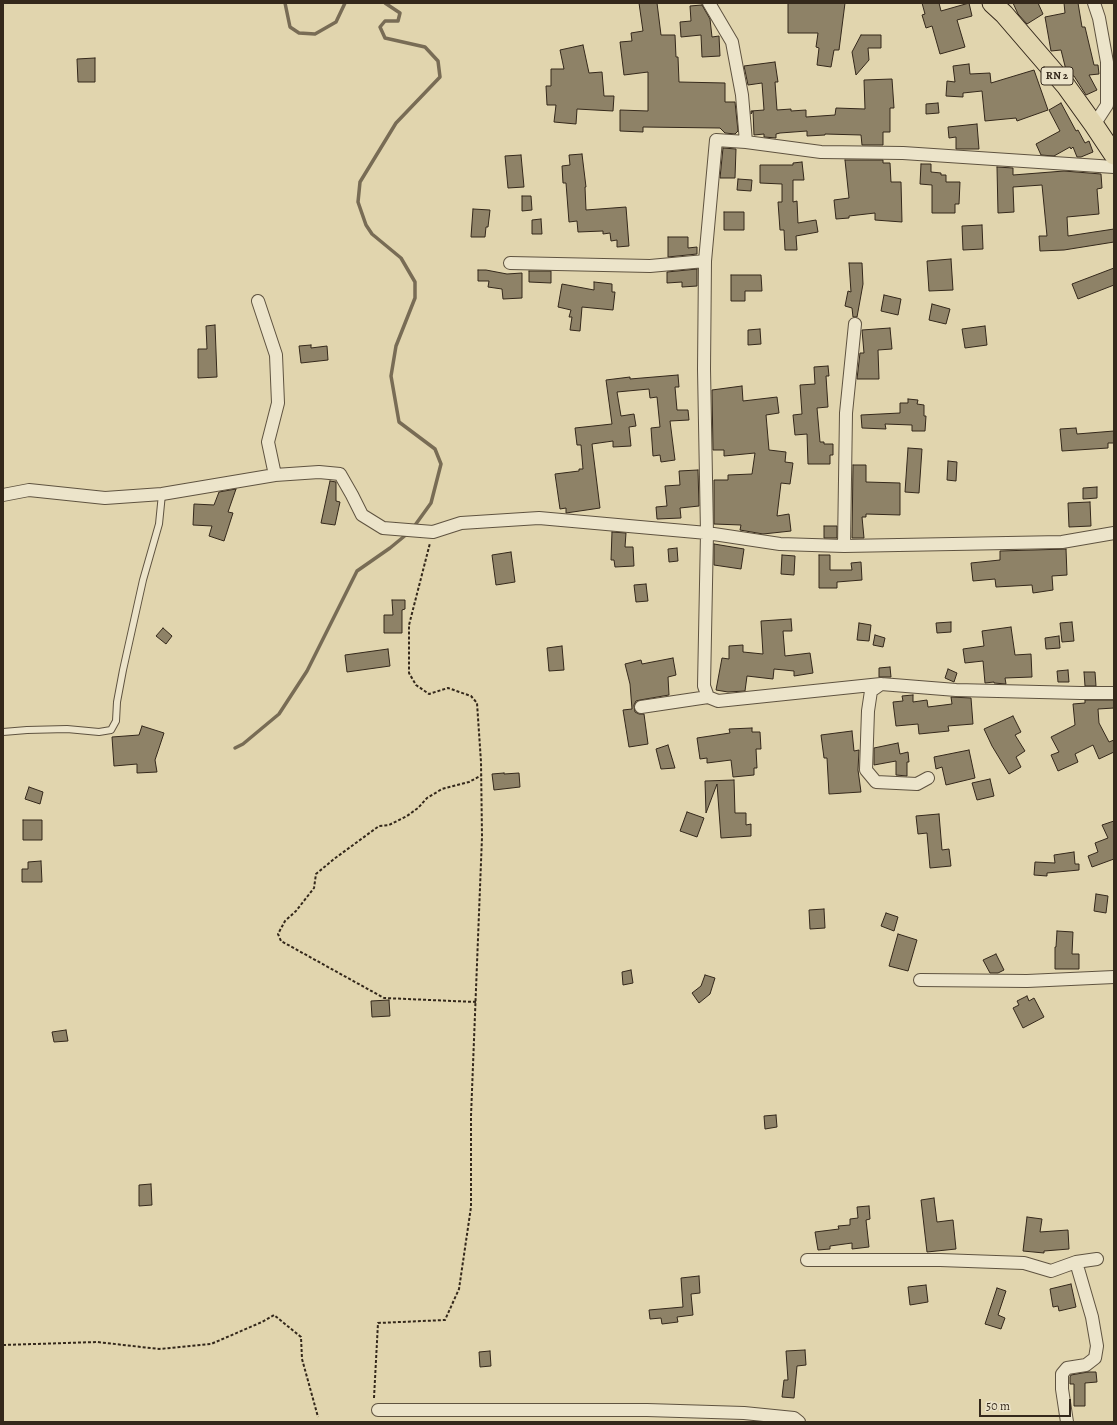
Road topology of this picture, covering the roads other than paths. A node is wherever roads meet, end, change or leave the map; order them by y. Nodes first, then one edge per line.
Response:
1 (710, 3) edge
2 (992, 3) edge
3 (1094, 3) edge
4 (1094, 125) junction
5 (746, 142) junction
6 (1114, 155) edge
7 (1114, 167) edge
8 (705, 261) junction
9 (510, 263) dead end
10 (258, 301) dead end
11 (855, 324) dead end
12 (275, 475) junction
13 (162, 494) junction
14 (3, 495) edge
15 (707, 532) junction
16 (1114, 533) edge
17 (844, 546) junction
18 (881, 684) junction
19 (1114, 693) edge
20 (708, 697) junction
21 (641, 707) dead end
22 (3, 732) edge
23 (928, 778) dead end
24 (1114, 977) edge
25 (920, 980) dead end
26 (1097, 1259) dead end
27 (807, 1260) dead end
28 (1076, 1262) junction
29 (378, 1410) road end
30 (799, 1422) edge
31 (1067, 1422) edge

1 - 5 street
2 - 4 main road, RN 2
3 - 4 street
4 - 6 main road, RN 2
5 - 7 street
5 - 8 street
8 - 9 street
8 - 15 street
10 - 12 street
11 - 17 street
12 - 13 street
12 - 15 street
13 - 14 street
13 - 22 lane
15 - 17 street
15 - 20 street
16 - 17 street
18 - 19 street
18 - 20 street
18 - 23 street
20 - 21 street
24 - 25 street
26 - 28 street
27 - 28 street
28 - 31 street
29 - 30 street

